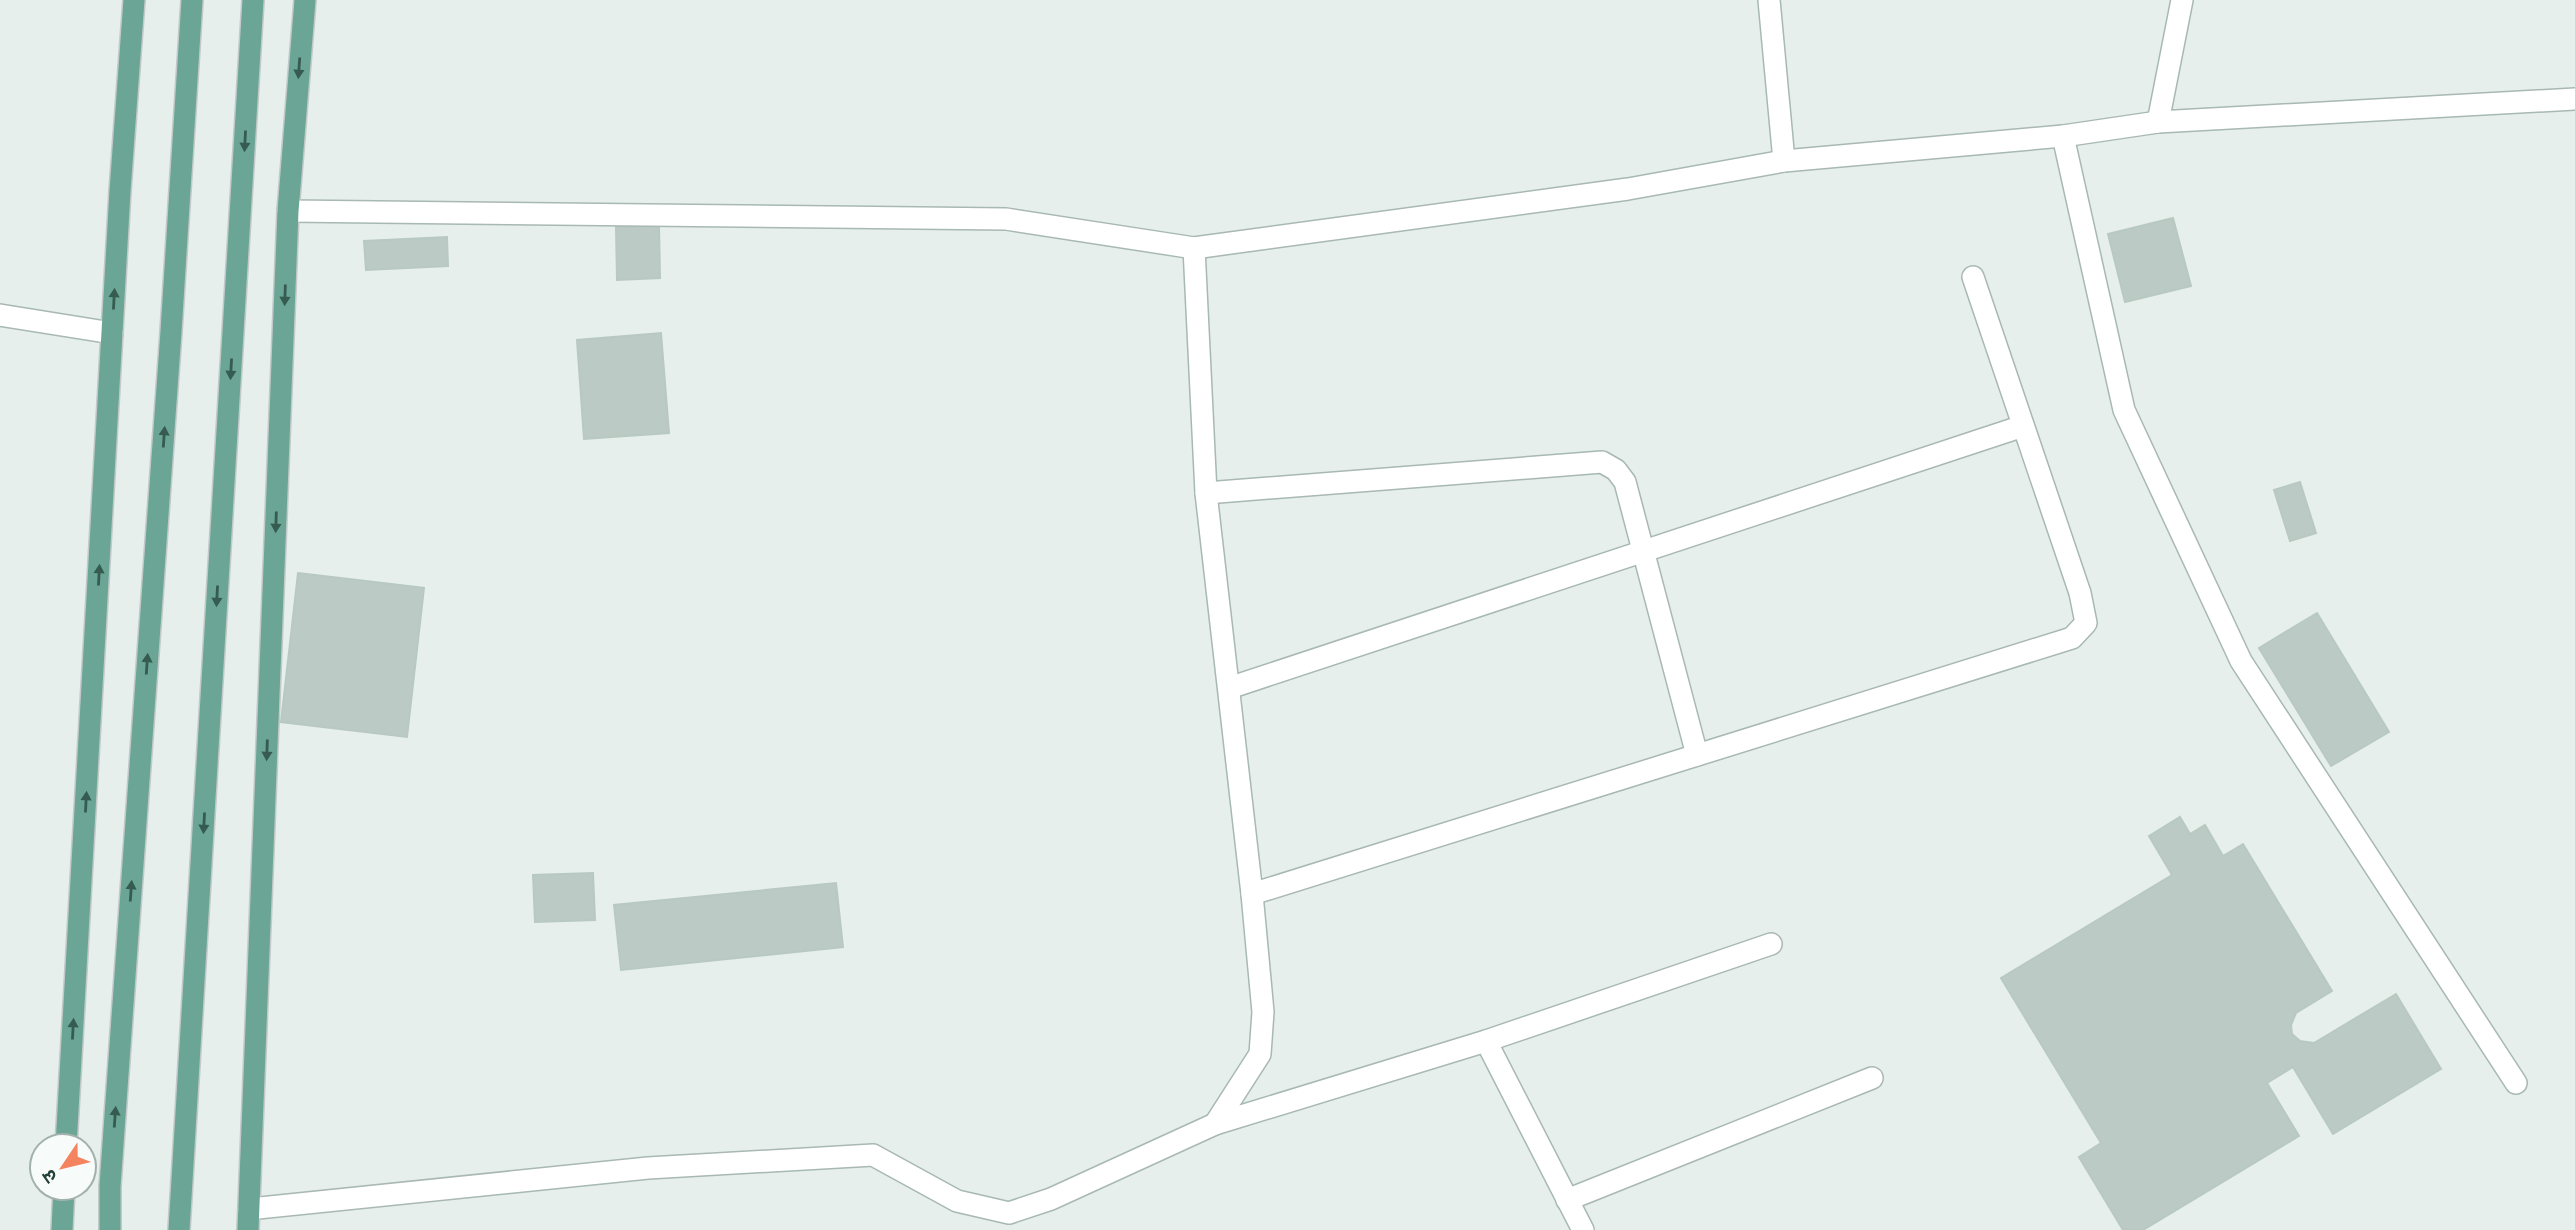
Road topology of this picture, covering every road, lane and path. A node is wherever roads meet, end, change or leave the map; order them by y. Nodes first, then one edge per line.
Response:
1 (134, 0) edge
2 (192, 0) edge
3 (253, 0) edge
4 (304, 0) edge
5 (1769, 0) edge
6 (2182, 0) edge
7 (2575, 99) edge
8 (2158, 122) junction
9 (2063, 136) junction
10 (1784, 160) junction
11 (288, 211) junction
12 (1194, 248) junction
13 (1973, 277) dead end
14 (0, 315) edge
15 (112, 333) junction
16 (2023, 426) junction
17 (1206, 493) junction
18 (1642, 553) junction
19 (1229, 688) junction
20 (1697, 755) junction
21 (1252, 894) junction
22 (1771, 944) dead end
23 (1486, 1041) junction
24 (1872, 1078) dead end
25 (2516, 1083) dead end
26 (1215, 1124) junction
27 (67, 1132) edge
28 (1567, 1200) junction
29 (63, 1202) edge
30 (248, 1220) edge
31 (180, 1226) edge
32 (62, 1230) edge
33 (110, 1230) edge
34 (1583, 1230) edge

15 -> 1 main road
33 -> 2 main road
3 -> 31 main road
4 -> 11 main road
5 - 10 street
6 - 8 street
7 - 8 street
8 - 9 street
9 - 10 street
9 - 25 street
10 - 12 street
11 - 12 street
11 -> 30 main road
12 - 17 street
13 - 16 street
14 - 15 street
27 -> 15 main road
16 - 18 street
16 - 20 street
17 - 18 street
17 - 19 street
18 - 19 street
18 - 20 street
19 - 21 street
20 - 21 street
21 - 26 street
22 - 23 street
23 - 26 street
23 - 28 street
24 - 28 street
26 - 30 street
28 - 34 street
29 - 32 main road

